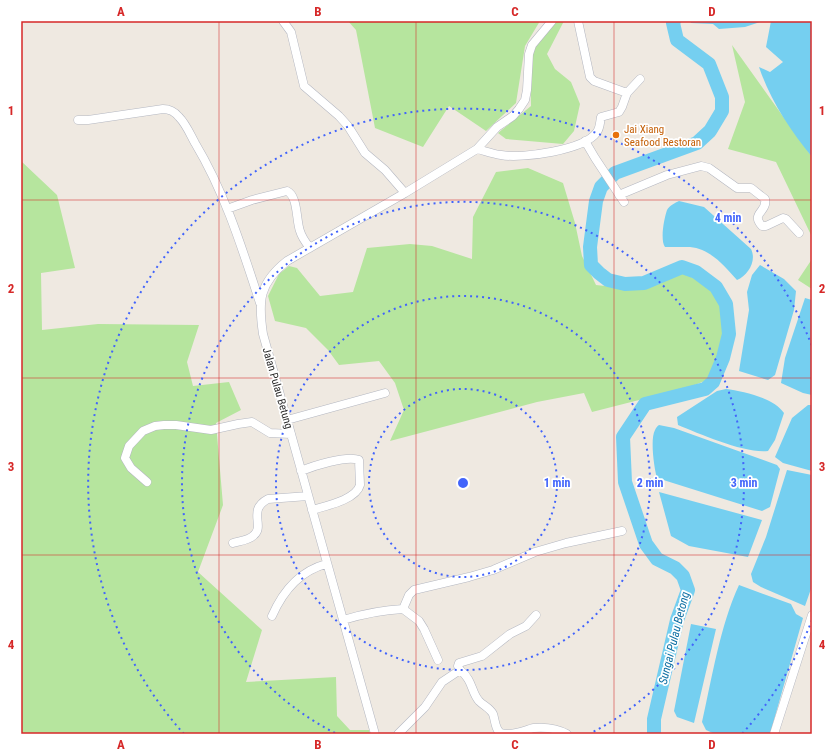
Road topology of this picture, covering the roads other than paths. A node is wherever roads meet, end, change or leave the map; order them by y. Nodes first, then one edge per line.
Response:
1 (283, 21) edge
2 (552, 21) edge
3 (578, 21) edge
4 (640, 79) dead end
5 (627, 93) junction
6 (78, 120) dead end
7 (585, 141) junction
8 (477, 149) junction
9 (405, 193) junction
10 (227, 209) junction
11 (799, 233) dead end
12 (310, 248) junction
13 (260, 303) junction
14 (385, 393) dead end
15 (287, 420) junction
16 (291, 434) junction
17 (301, 471) junction
18 (148, 482) dead end
19 (308, 496) junction
20 (312, 510) junction
21 (622, 531) dead end
22 (233, 544) dead end
23 (326, 564) junction
24 (403, 609) junction
25 (536, 615) dead end
26 (812, 615) edge
27 (272, 616) dead end
28 (342, 620) junction
29 (438, 660) dead end
30 (460, 670) junction
31 (375, 734) edge
32 (398, 734) edge
33 (567, 734) edge
34 (774, 734) edge

1 - 9 street
2 - 8 street, Jalan Pulau Betung
3 - 5 street
4 - 5 street
5 - 7 street
6 - 10 street
7 - 8 street
7 - 11 street
8 - 9 street, Jalan Pulau Betung
9 - 12 street, Jalan Pulau Betung
10 - 12 street
10 - 13 street
12 - 13 street, Jalan Pulau Betung
13 - 15 street, Jalan Pulau Betung
14 - 15 street
15 - 16 street, Jalan Pulau Betung
16 - 17 street, Jalan Pulau Betung
16 - 18 street
17 - 19 street, Jalan Pulau Betung
17 - 20 street
19 - 20 street, Jalan Pulau Betung
19 - 22 street
20 - 23 street, Jalan Pulau Betung
21 - 24 street
23 - 27 street
23 - 28 street, Jalan Pulau Betung
24 - 28 street
24 - 29 street
25 - 30 street
26 - 34 street
28 - 31 street, Jalan Pulau Betung
30 - 32 street
30 - 33 street

